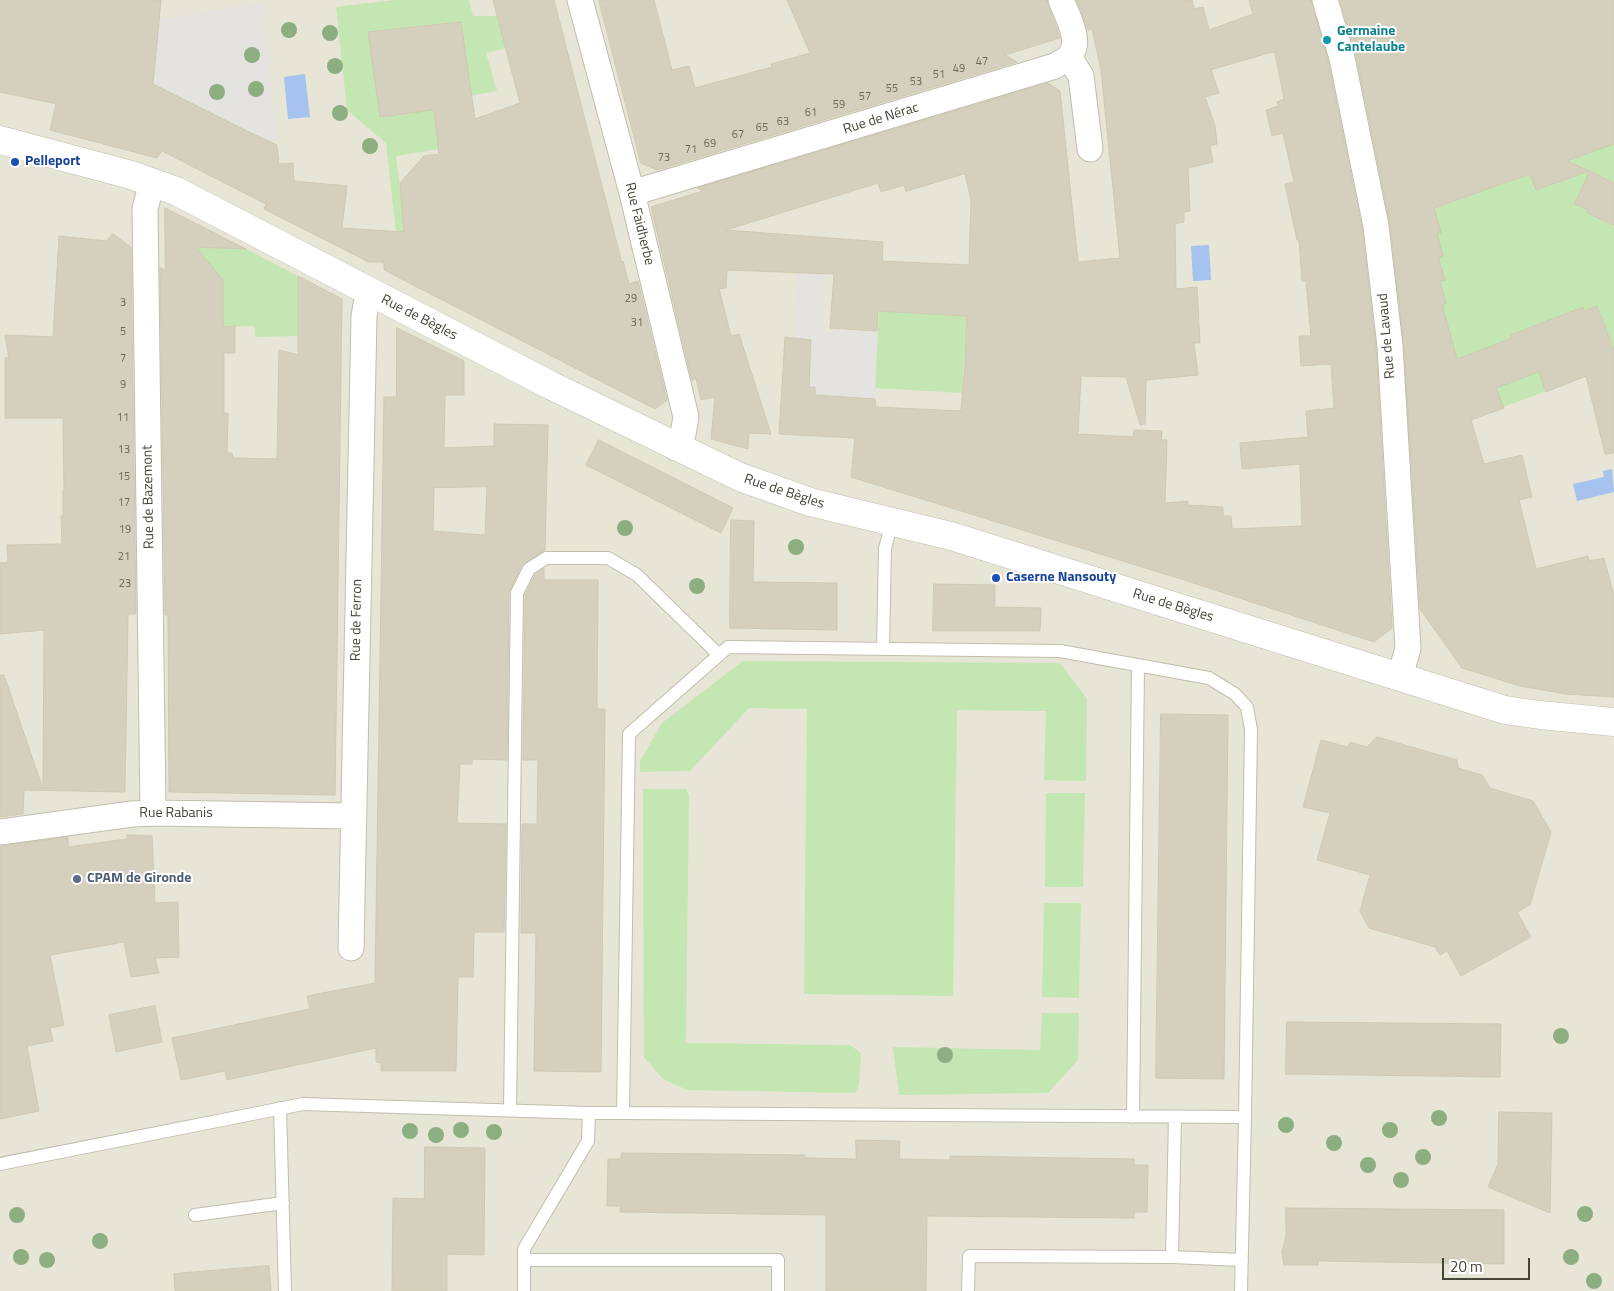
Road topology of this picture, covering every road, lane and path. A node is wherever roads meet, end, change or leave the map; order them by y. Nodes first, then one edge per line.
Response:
1 (580, 0) edge
2 (1061, 0) edge
3 (1325, 0) edge
4 (1069, 57) junction
5 (0, 140) edge
6 (1090, 149) dead end
7 (152, 182) junction
8 (632, 193) junction
9 (372, 294) junction
10 (676, 448) junction
11 (892, 522) junction
12 (883, 649) junction
13 (719, 655) junction
14 (1138, 665) junction
15 (1400, 677) junction
16 (1614, 722) edge
17 (154, 813) junction
18 (353, 816) junction
19 (0, 832) edge
20 (351, 948) dead end
21 (280, 1108) junction
22 (510, 1110) junction
23 (589, 1113) junction
24 (623, 1113) junction
25 (1133, 1117) junction
26 (1175, 1117) junction
27 (1245, 1117) junction
28 (0, 1164) edge
29 (283, 1203) junction
30 (195, 1215) dead end
31 (1172, 1256) junction
32 (524, 1260) junction
33 (1242, 1260) junction
34 (285, 1291) edge
35 (524, 1291) edge
36 (778, 1291) edge
37 (968, 1291) edge
38 (1241, 1291) edge

1 - 8 street, Rue Faidherbe
2 - 4 street
3 - 15 street, Rue de Lavaud
4 - 6 street
4 - 8 street, Rue de Nérac
5 - 7 street, Rue de Bègles
7 - 9 street, Rue de Bègles
7 - 17 street, Rue de Bazemont
8 - 10 street, Rue Faidherbe
9 - 10 street, Rue de Bègles
9 - 18 street, Rue de Ferron
10 - 11 street, Rue de Bègles
11 - 12 lane
11 - 15 street, Rue de Bègles
12 - 13 lane
12 - 14 lane
13 - 22 lane
13 - 24 lane
14 - 25 lane
14 - 27 lane
15 - 16 street, Rue de Bègles
17 - 18 street, Rue Rabanis
17 - 19 street, Rue Rabanis
18 - 20 street, Rue de Ferron
21 - 22 lane
21 - 28 lane
21 - 29 lane
22 - 23 lane
23 - 24 lane
23 - 32 lane
24 - 25 lane
25 - 26 lane
26 - 27 lane
26 - 31 lane
27 - 33 lane
29 - 30 lane
29 - 34 lane
31 - 33 lane
31 - 37 lane
32 - 35 lane
32 - 36 lane
33 - 38 lane

